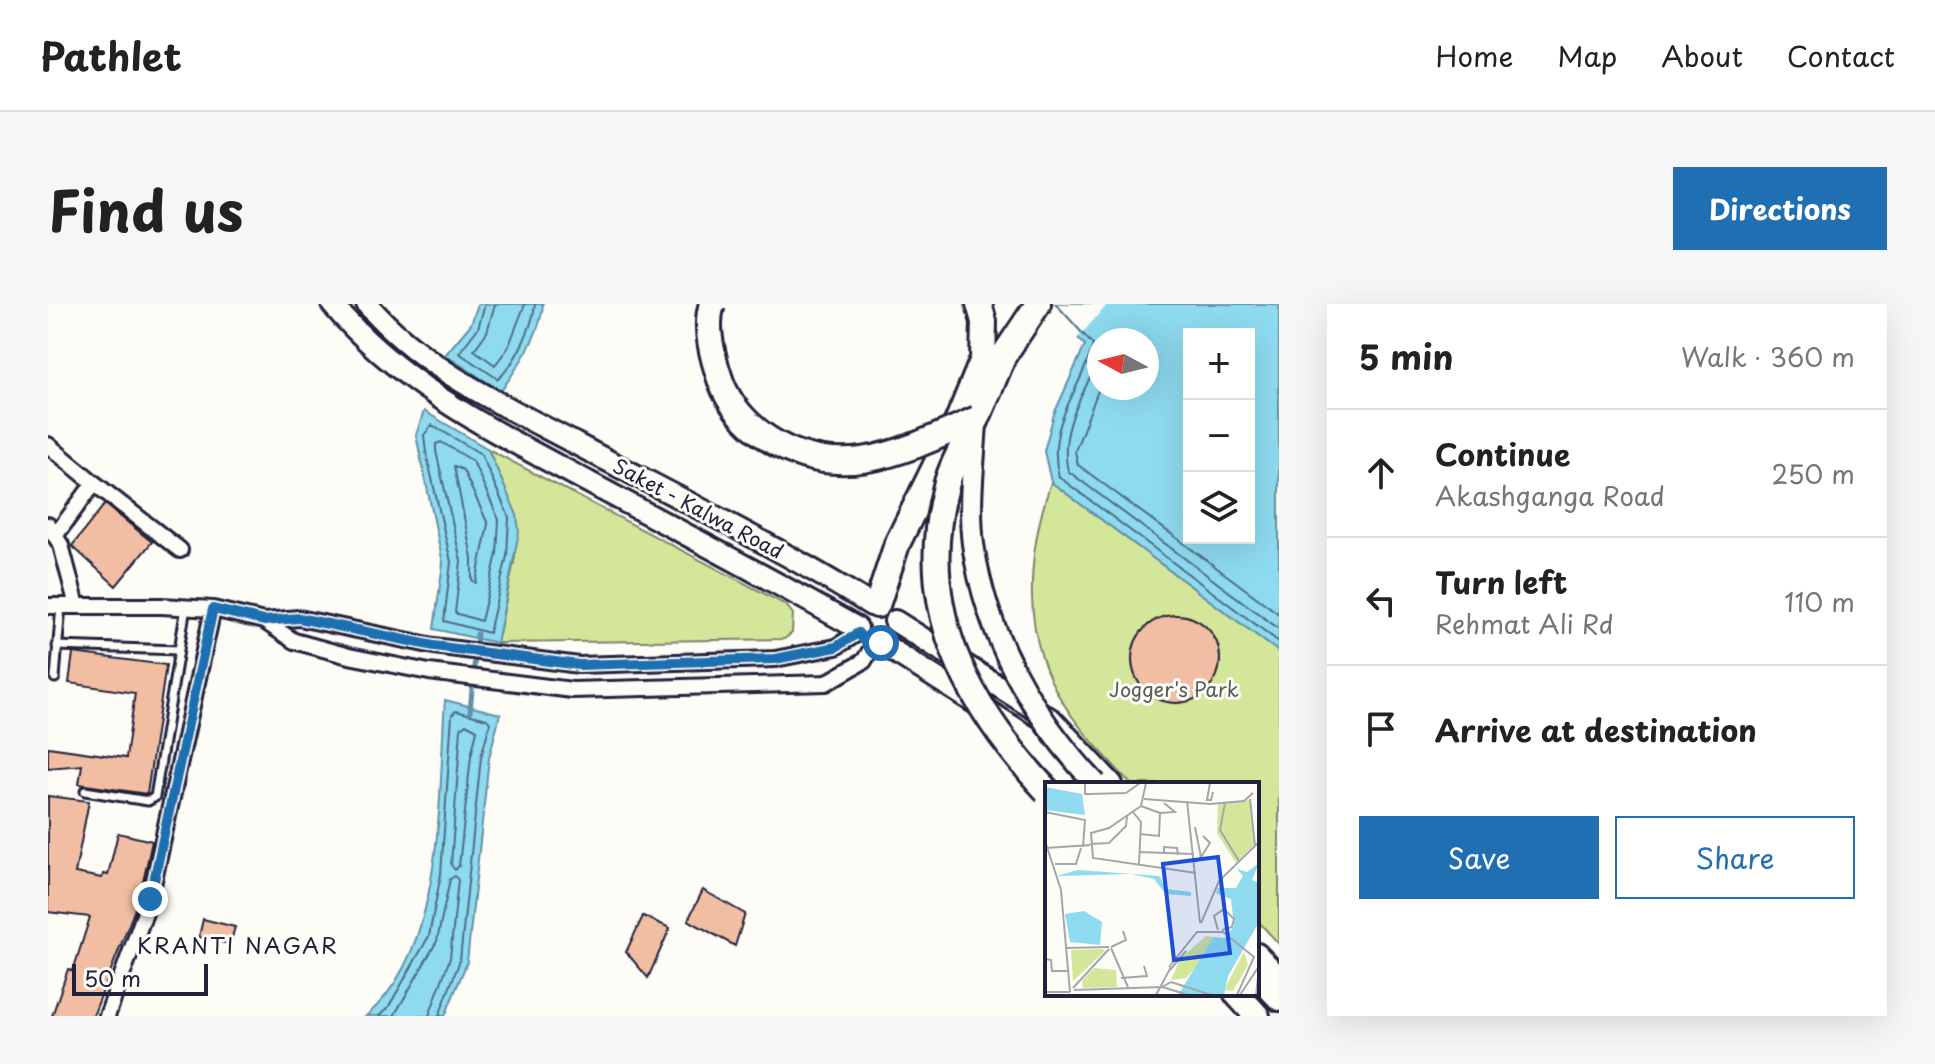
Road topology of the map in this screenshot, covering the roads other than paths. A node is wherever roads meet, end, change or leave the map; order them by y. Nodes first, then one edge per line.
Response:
1 (332, 304) edge
2 (367, 304) edge
3 (712, 304) edge
4 (979, 304) edge
5 (1038, 304) edge
6 (977, 419) junction
7 (48, 445) edge
8 (94, 483) junction
9 (52, 531) edge
10 (180, 550) dead end
11 (54, 606) edge
12 (77, 606) junction
13 (186, 607) junction
14 (213, 609) junction
15 (881, 610) junction
16 (264, 621) junction
17 (868, 637) junction
18 (57, 646) junction
19 (179, 650) junction
20 (55, 678) dead end
21 (1073, 782) edge
22 (1094, 782) edge
23 (1110, 782) edge
24 (1045, 789) edge
25 (85, 791) dead end
26 (1259, 939) edge
27 (1259, 956) edge
28 (1279, 960) edge
29 (1279, 977) edge
30 (1259, 979) edge
31 (1239, 996) edge
32 (1279, 1000) edge
33 (107, 1016) edge
34 (1257, 1016) edge

1 - 17 main road, Saket - Kalwa Road
2 - 15 main road, Saket - Kalwa Road
3 - 6 main road, bridge
4 - 15 main road
5 - 6 main road
6 - 22 main road, bridge
6 - 24 main road, bridge
7 - 8 street
8 - 9 street
8 - 10 street
9 - 12 street
11 - 12 street
11 - 18 lane
12 - 13 street
13 - 14 street
13 - 19 lane
14 - 16 street
14 - 33 street
15 - 17 main road
15 - 17 main road
15 - 23 main road, Saket - Kalwa Road
16 - 17 street
16 - 17 street
17 - 21 main road, Saket - Kalwa Road
18 - 19 lane
18 - 20 lane
19 - 25 lane
26 - 28 main road
27 - 29 main road
30 - 32 main road
31 - 34 main road

